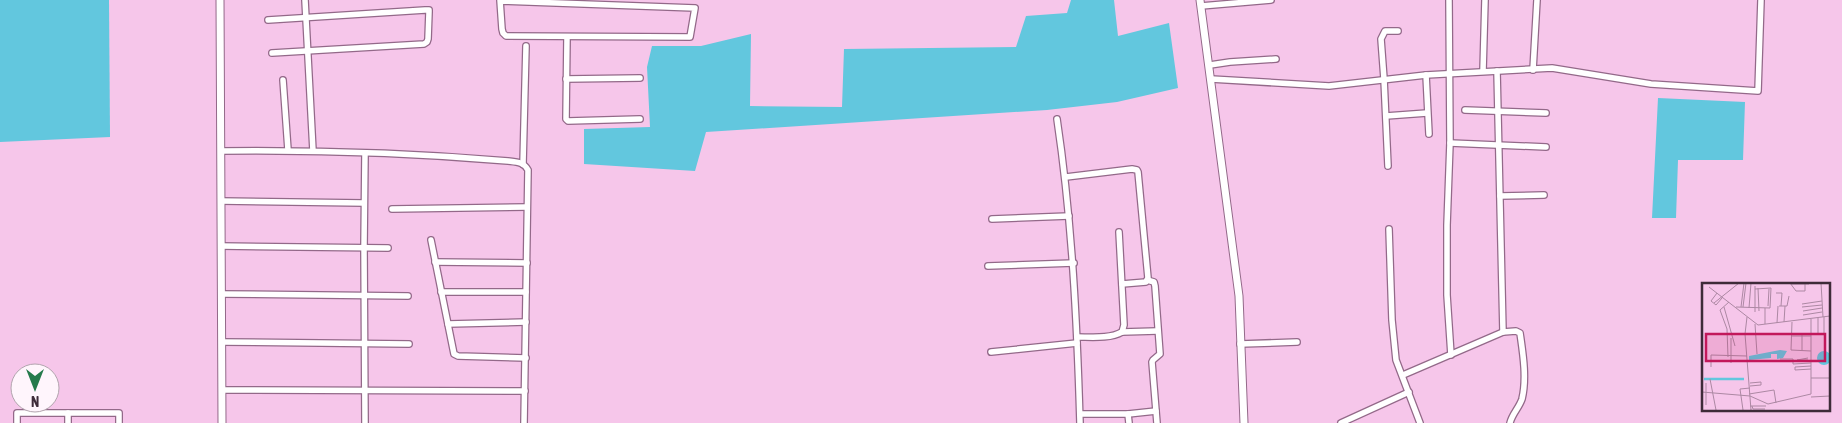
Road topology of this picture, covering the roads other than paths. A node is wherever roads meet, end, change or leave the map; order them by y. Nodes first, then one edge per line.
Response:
1 (220, 0) edge
2 (305, 0) edge
3 (1271, 0) edge
4 (1449, 0) edge
5 (1485, 0) edge
6 (1537, 0) edge
7 (1761, 0) edge
8 (500, 1) edge
9 (1201, 3) edge
10 (306, 18) junction
11 (268, 20) dead end
12 (1398, 31) dead end
13 (567, 37) junction
14 (526, 46) dead end
15 (307, 50) junction
16 (272, 53) dead end
17 (1276, 60) dead end
18 (1210, 65) junction
19 (1497, 70) junction
20 (1533, 70) junction
21 (1484, 71) junction
22 (1449, 73) junction
23 (1426, 75) junction
24 (640, 78) dead end
25 (566, 79) junction
26 (1211, 79) junction
27 (1384, 79) junction
28 (282, 80) dead end
29 (1465, 110) dead end
30 (1498, 110) junction
31 (1546, 112) dead end
32 (1427, 113) junction
33 (1386, 116) junction
34 (640, 119) dead end
35 (1057, 119) dead end
36 (1429, 134) dead end
37 (1450, 144) junction
38 (1499, 145) junction
39 (1546, 147) dead end
40 (288, 150) junction
41 (221, 151) junction
42 (313, 151) junction
43 (365, 153) junction
44 (523, 164) junction
45 (1388, 166) dead end
46 (1066, 177) junction
47 (1544, 195) dead end
48 (1500, 196) junction
49 (221, 202) junction
50 (364, 203) junction
51 (527, 207) junction
52 (392, 209) dead end
53 (1069, 216) junction
54 (992, 219) dead end
55 (1389, 229) dead end
56 (1119, 232) dead end
57 (431, 240) dead end
58 (221, 246) junction
59 (364, 247) junction
60 (388, 248) dead end
61 (436, 262) junction
62 (527, 263) junction
63 (1074, 263) junction
64 (988, 266) dead end
65 (1147, 280) junction
66 (1122, 284) junction
67 (442, 292) junction
68 (526, 292) junction
69 (222, 294) junction
70 (364, 296) junction
71 (408, 296) dead end
72 (526, 322) junction
73 (448, 324) junction
74 (1157, 331) junction
75 (1122, 332) junction
76 (1503, 332) junction
77 (1077, 340) junction
78 (222, 342) junction
79 (1297, 342) dead end
80 (364, 344) junction
81 (409, 344) dead end
82 (1240, 344) junction
83 (991, 352) dead end
84 (1451, 355) junction
85 (526, 358) junction
86 (1403, 375) junction
87 (222, 390) junction
88 (364, 391) junction
89 (525, 391) junction
90 (1409, 392) junction
91 (1156, 411) junction
92 (68, 413) junction
93 (1080, 414) junction
94 (1128, 414) junction
95 (17, 423) edge
96 (68, 423) edge
97 (119, 423) edge
98 (222, 423) edge
99 (365, 423) edge
100 (524, 423) edge
101 (1080, 423) edge
102 (1129, 423) edge
103 (1157, 423) edge
104 (1244, 423) edge
105 (1343, 423) edge
106 (1420, 423) edge
107 (1510, 423) edge

1 - 41 street
2 - 10 street
3 - 9 street
4 - 22 street
5 - 21 street
6 - 20 street
7 - 20 street
8 - 13 street
8 - 13 street
9 - 18 street
10 - 11 street
10 - 15 street
10 - 15 street
12 - 27 street
13 - 25 street
14 - 44 street
15 - 16 street
15 - 42 street
17 - 18 street
18 - 26 street
19 - 20 street
19 - 21 street
19 - 30 street
21 - 22 street
22 - 23 street
22 - 37 street
23 - 27 street
23 - 32 street
24 - 25 street
25 - 34 street
26 - 27 street
26 - 82 street
27 - 33 street
28 - 40 street
29 - 30 street
30 - 31 street
30 - 38 street
32 - 33 street
32 - 36 street
33 - 45 street
35 - 46 street
37 - 38 street
37 - 84 street
38 - 39 street
38 - 48 street
40 - 41 street
40 - 42 street
41 - 49 street
42 - 43 street
43 - 44 street
43 - 50 street
44 - 51 street
46 - 53 street
46 - 65 street
47 - 48 street
48 - 76 street
49 - 50 street
49 - 58 street
50 - 59 street
51 - 52 street
51 - 62 street
53 - 54 street
53 - 63 street
55 - 86 street
56 - 66 street
57 - 61 street
58 - 59 street
58 - 69 street
59 - 60 street
59 - 70 street
61 - 62 street
61 - 67 street
62 - 68 street
63 - 64 street
63 - 77 street
65 - 66 street
65 - 74 street
66 - 75 street
67 - 68 street
67 - 73 street
68 - 72 street
69 - 70 street
69 - 78 street
70 - 71 street
70 - 80 street
72 - 73 street
72 - 85 street
73 - 85 street
74 - 75 street
74 - 91 street
75 - 77 street
76 - 84 street
76 - 107 street
77 - 83 street
77 - 93 street
78 - 80 street
78 - 87 street
79 - 82 street
80 - 81 street
80 - 88 street
82 - 104 street
84 - 86 street
85 - 89 street
86 - 90 street
87 - 88 street
87 - 98 street
88 - 89 street
88 - 99 street
89 - 100 street
90 - 105 street
90 - 106 street
91 - 94 street
91 - 103 street
92 - 95 street
92 - 96 street
92 - 97 street
93 - 94 street
93 - 101 street
94 - 102 street

